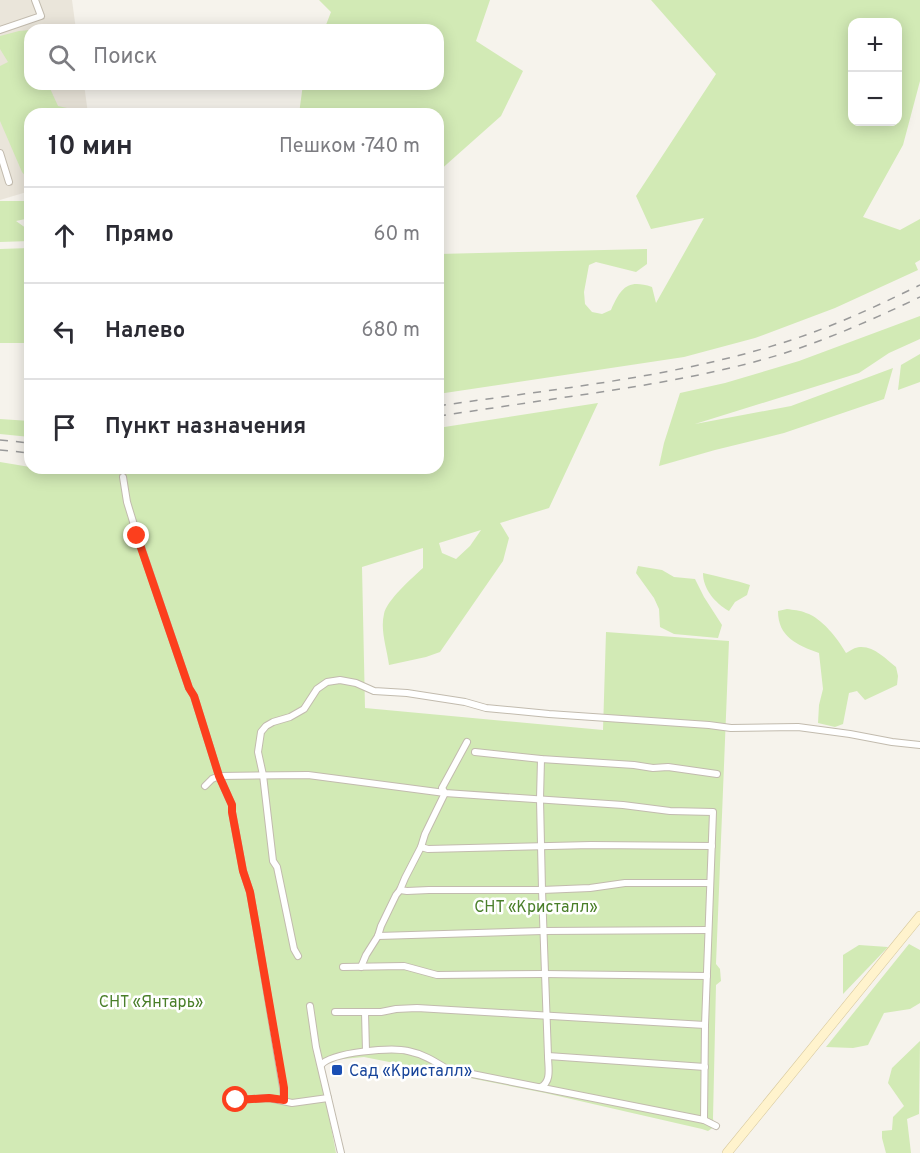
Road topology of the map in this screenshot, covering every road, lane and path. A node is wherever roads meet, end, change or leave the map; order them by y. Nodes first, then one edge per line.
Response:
1 (35, 0) edge
2 (0, 30) edge
3 (0, 153) edge
4 (9, 182) dead end
5 (123, 477) dead end
6 (467, 742) dead end
7 (920, 745) edge
8 (475, 752) dead end
9 (541, 759) junction
10 (717, 774) dead end
11 (263, 775) junction
12 (219, 776) junction
13 (205, 786) dead end
14 (445, 793) junction
15 (540, 799) junction
16 (712, 846) junction
17 (422, 847) junction
18 (541, 847) junction
19 (710, 884) junction
20 (400, 890) junction
21 (542, 890) junction
22 (920, 916) edge
23 (708, 930) junction
24 (543, 931) junction
25 (378, 936) junction
26 (298, 956) dead end
27 (343, 967) dead end
28 (361, 967) junction
29 (544, 974) junction
30 (707, 976) junction
31 (310, 1006) dead end
32 (335, 1012) dead end
33 (364, 1012) junction
34 (546, 1015) junction
35 (705, 1025) junction
36 (366, 1051) junction
37 (548, 1056) junction
38 (321, 1065) junction
39 (705, 1067) junction
40 (541, 1088) junction
41 (328, 1098) junction
42 (236, 1100) dead end
43 (284, 1100) junction
44 (704, 1120) junction
45 (716, 1126) dead end
46 (341, 1153) edge
47 (727, 1153) edge

1 - 2 street
3 - 4 street
5 - 12 street
6 - 14 street
7 - 11 street
8 - 9 street
9 - 10 street
9 - 15 street
11 - 12 street
11 - 14 street
11 - 26 street
12 - 13 street
12 - 43 street
14 - 15 street
14 - 17 street
15 - 16 street
15 - 18 street
16 - 18 street
16 - 19 street
17 - 18 street
17 - 20 street
18 - 21 street
19 - 21 street
19 - 23 street
20 - 21 street
20 - 25 street
21 - 24 street
22 - 47 main road
23 - 24 street
23 - 30 street
24 - 25 street
24 - 29 street
25 - 28 street
27 - 28 street
28 - 29 street
29 - 30 street
29 - 34 street
30 - 35 street
31 - 38 street
32 - 33 street
33 - 34 street
33 - 36 street
34 - 35 street
34 - 37 street
35 - 39 street
36 - 38 street
36 - 40 street
37 - 39 street
37 - 40 street
38 - 41 street
39 - 44 street
40 - 44 street
41 - 43 street
41 - 46 street
42 - 43 street
44 - 45 street

